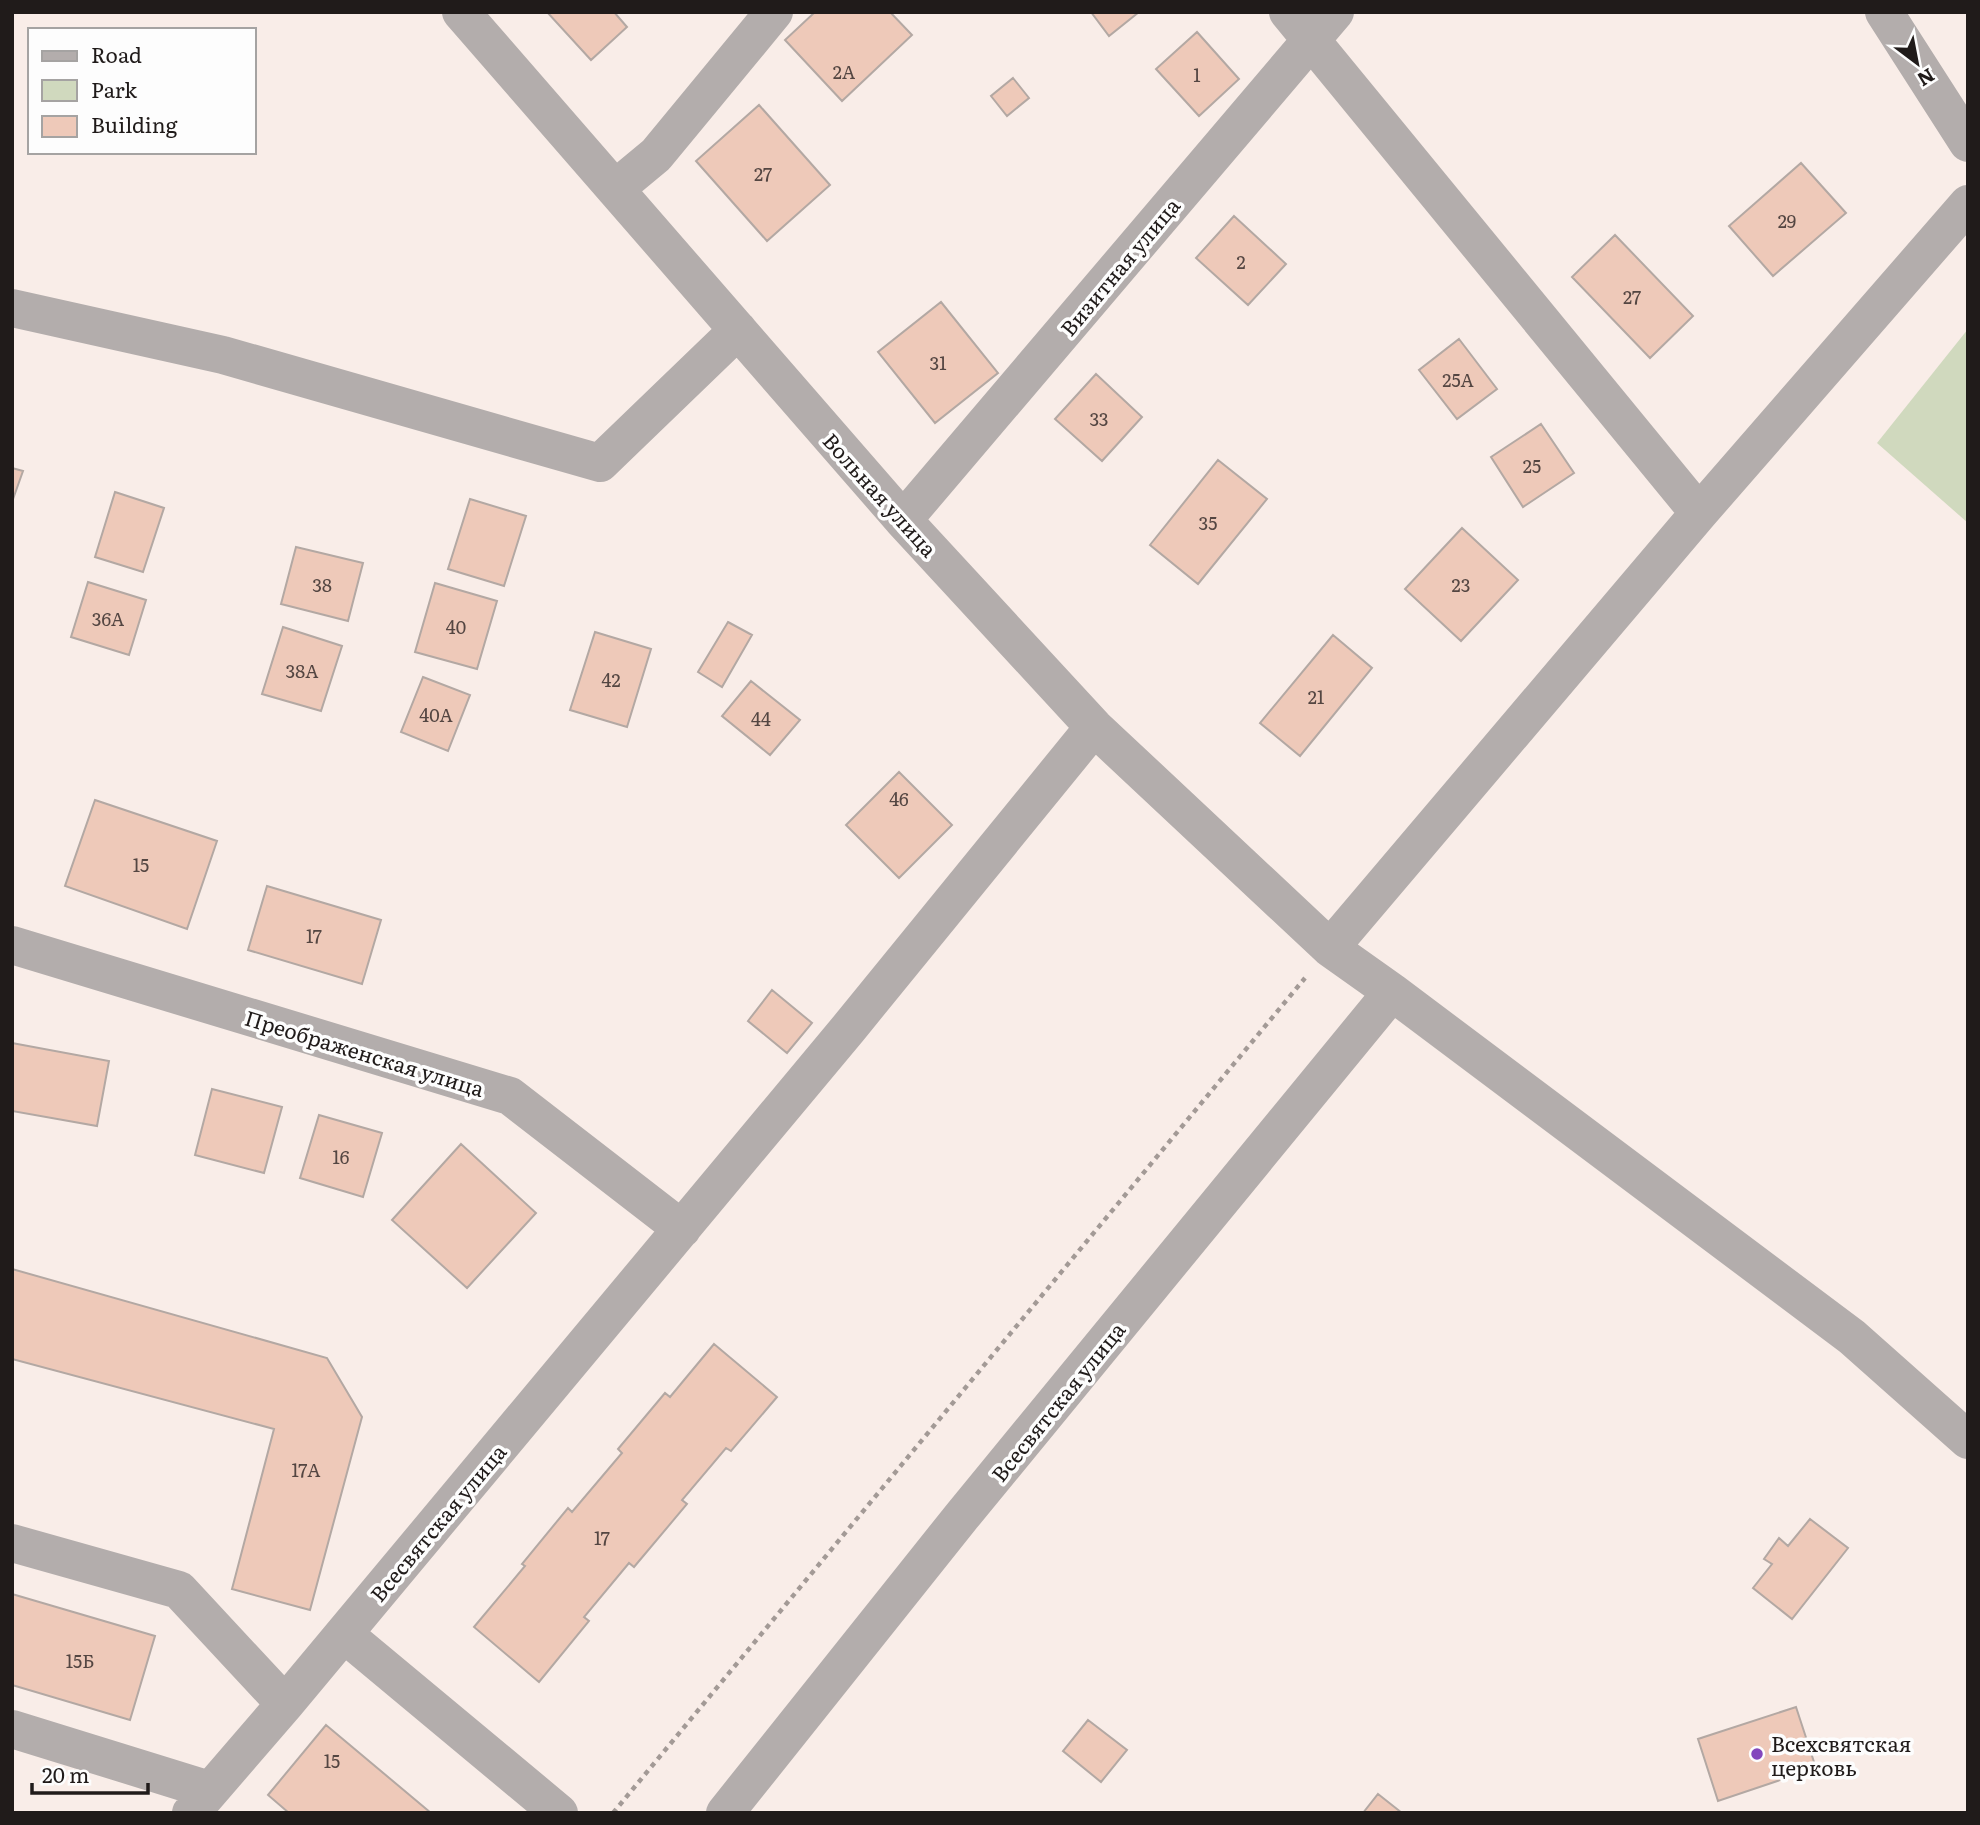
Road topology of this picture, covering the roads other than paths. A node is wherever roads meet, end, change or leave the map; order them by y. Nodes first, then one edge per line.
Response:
1 (461, 12) edge
2 (774, 12) edge
3 (1884, 12) edge
4 (1311, 21) edge
5 (1968, 143) edge
6 (615, 188) junction
7 (1968, 204) edge
8 (12, 308) edge
9 (738, 330) junction
10 (1699, 513) junction
11 (903, 520) junction
12 (1094, 727) junction
13 (12, 945) edge
14 (1329, 948) junction
15 (1392, 992) junction
16 (682, 1229) junction
17 (1968, 1440) edge
18 (12, 1543) edge
19 (344, 1634) junction
20 (285, 1704) junction
21 (12, 1729) edge
22 (200, 1801) edge
23 (559, 1813) edge
24 (725, 1813) edge

1 - 6 street, Вольная улица
2 - 6 street
3 - 5 street
4 - 10 street
4 - 11 street, Визитная улица
6 - 9 street, Вольная улица
7 - 10 street
8 - 9 street
9 - 11 street, Вольная улица
10 - 14 street
11 - 12 street, Вольная улица
12 - 14 street, Вольная улица
12 - 16 street, Всесвятская улица
13 - 16 street, Преображенская улица
14 - 15 street, Вольная улица
15 - 17 street, Вольная улица
15 - 24 street, Всесвятская улица
16 - 19 street, Всесвятская улица
18 - 20 street
19 - 20 street, Всесвятская улица
19 - 23 street
20 - 22 street, Всесвятская улица
21 - 22 street

